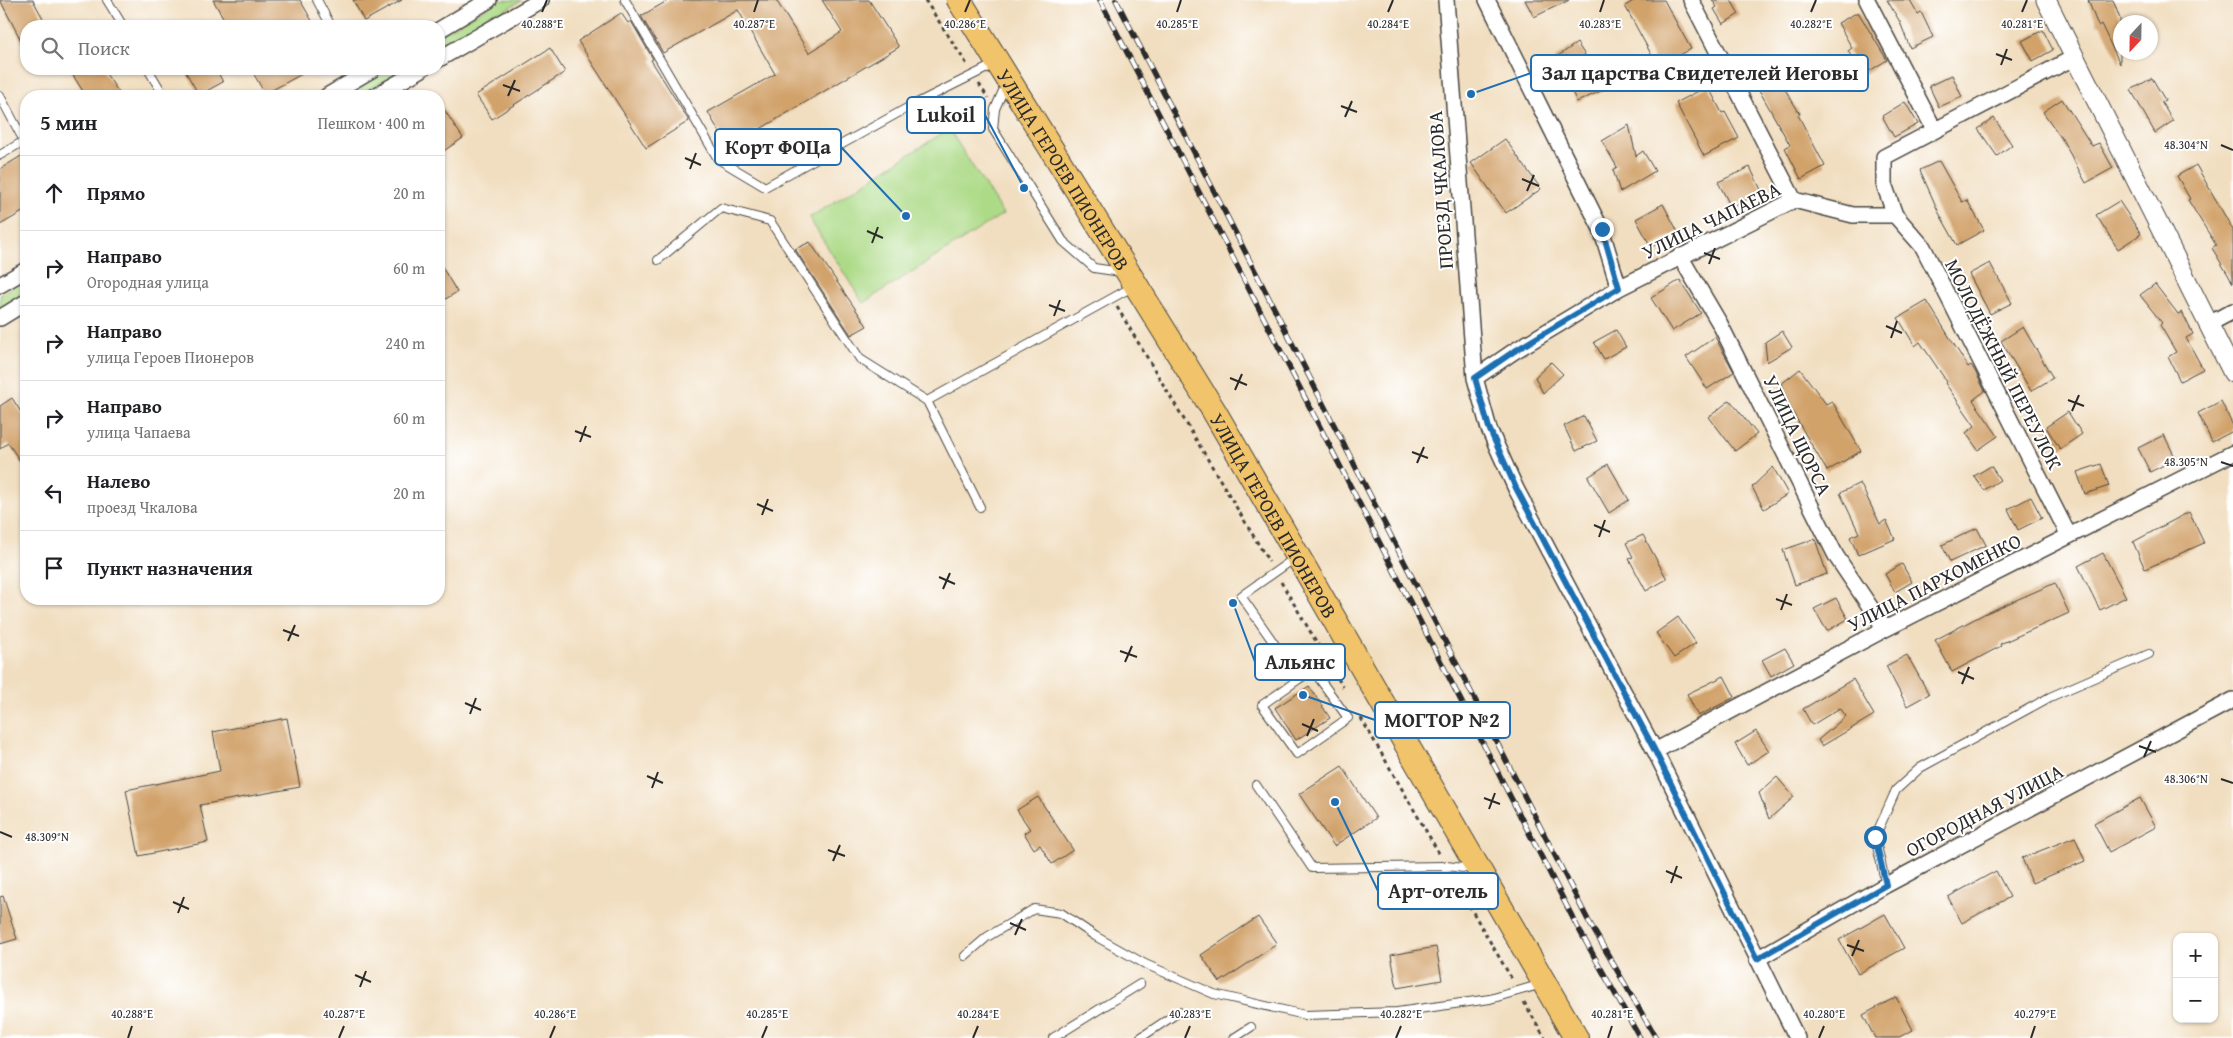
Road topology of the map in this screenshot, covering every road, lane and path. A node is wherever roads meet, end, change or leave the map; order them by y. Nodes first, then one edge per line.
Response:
1 (107, 0) edge
2 (317, 0) edge
3 (489, 0) edge
4 (540, 0) edge
5 (624, 0) edge
6 (925, 0) edge
7 (960, 0) edge
8 (1446, 0) edge
9 (1487, 0) edge
10 (1690, 0) edge
11 (1867, 0) edge
12 (2046, 0) edge
13 (119, 20) edge
14 (328, 20) edge
15 (445, 26) edge
16 (445, 55) edge
17 (2074, 57) junction
18 (1003, 71) junction
19 (152, 75) edge
20 (353, 75) edge
21 (412, 75) edge
22 (974, 76) junction
23 (160, 90) edge
24 (335, 90) edge
25 (385, 90) edge
26 (0, 96) edge
27 (995, 109) junction
28 (1934, 129) junction
29 (20, 133) edge
30 (20, 142) edge
31 (0, 155) edge
32 (1794, 200) junction
33 (1896, 215) junction
34 (1680, 256) junction
35 (658, 260) dead end
36 (20, 273) edge
37 (1133, 280) junction
38 (0, 285) edge
39 (1619, 288) junction
40 (1112, 298) junction
41 (20, 306) edge
42 (2233, 311) edge
43 (0, 318) edge
44 (2209, 324) junction
45 (2233, 373) edge
46 (1475, 378) junction
47 (926, 401) junction
48 (2233, 453) edge
49 (980, 506) dead end
50 (2069, 536) junction
51 (1299, 556) junction
52 (1275, 572) junction
53 (1885, 629) junction
54 (2149, 654) dead end
55 (1299, 679) junction
56 (1344, 690) dead end
57 (2233, 700) edge
58 (1359, 715) dead end
59 (1655, 751) junction
60 (1256, 785) dead end
61 (1446, 866) junction
62 (1480, 870) junction
63 (1886, 885) junction
64 (965, 956) dead end
65 (1757, 959) junction
66 (1544, 983) junction
67 (1140, 984) dead end
68 (1518, 991) junction
69 (1179, 1012) dead end
70 (1251, 1027) dead end
71 (1053, 1038) edge
72 (1140, 1038) edge
73 (1234, 1038) edge
74 (1545, 1038) edge
75 (1576, 1038) edge
76 (1797, 1038) edge

1 - 13 lane
2 - 14 lane
3 - 15 street
4 - 16 street
5 - 22 lane
6 - 22 path
7 - 18 main road, УЛИЦА ГЕРОЕВ ПИОНЕРОВ
8 - 46 street, ПРОЕЗД ЧКАЛОВА
9 - 39 street
10 - 32 street
11 - 28 street
12 - 17 street
17 - 28 street
17 - 44 street
18 - 22 lane
18 - 27 lane
18 - 37 main road, УЛИЦА ГЕРОЕВ ПИОНЕРОВ
19 - 23 lane
20 - 24 street
21 - 25 street
22 - 27 path
26 - 29 lane
27 - 37 lane
28 - 33 street
30 - 31 lane
32 - 33 street, УЛИЦА ЧАПАЕВА
32 - 34 street, УЛИЦА ЧАПАЕВА
33 - 50 street, МОЛОДЁЖНЫЙ ПЕРЕУЛОК
34 - 39 street, УЛИЦА ЧАПАЕВА
34 - 53 street, УЛИЦА ЩОРСА
35 - 47 lane
36 - 38 street
37 - 40 lane
37 - 51 main road, УЛИЦА ГЕРОЕВ ПИОНЕРОВ
39 - 46 street, УЛИЦА ЧАПАЕВА
40 - 47 lane
40 - 52 path
41 - 43 street
42 - 44 street
44 - 45 street
46 - 59 street
47 - 49 lane
48 - 50 street, УЛИЦА ПАРХОМЕНКО
50 - 53 street, УЛИЦА ПАРХОМЕНКО
51 - 52 lane
51 - 62 main road, УЛИЦА ГЕРОЕВ ПИОНЕРОВ
52 - 55 lane
52 - 56 path
53 - 59 street, УЛИЦА ПАРХОМЕНКО
54 - 63 lane
55 - 55 lane
57 - 63 street, ОГОРОДНАЯ УЛИЦА
58 - 61 path
59 - 65 street
60 - 61 lane
61 - 62 lane
61 - 68 path
62 - 66 main road, УЛИЦА ГЕРОЕВ ПИОНЕРОВ
63 - 65 street, ОГОРОДНАЯ УЛИЦА
64 - 68 lane
65 - 76 street
66 - 68 lane
66 - 75 main road, УЛИЦА ГЕРОЕВ ПИОНЕРОВ
67 - 71 lane
68 - 74 path
69 - 72 lane
70 - 73 lane

